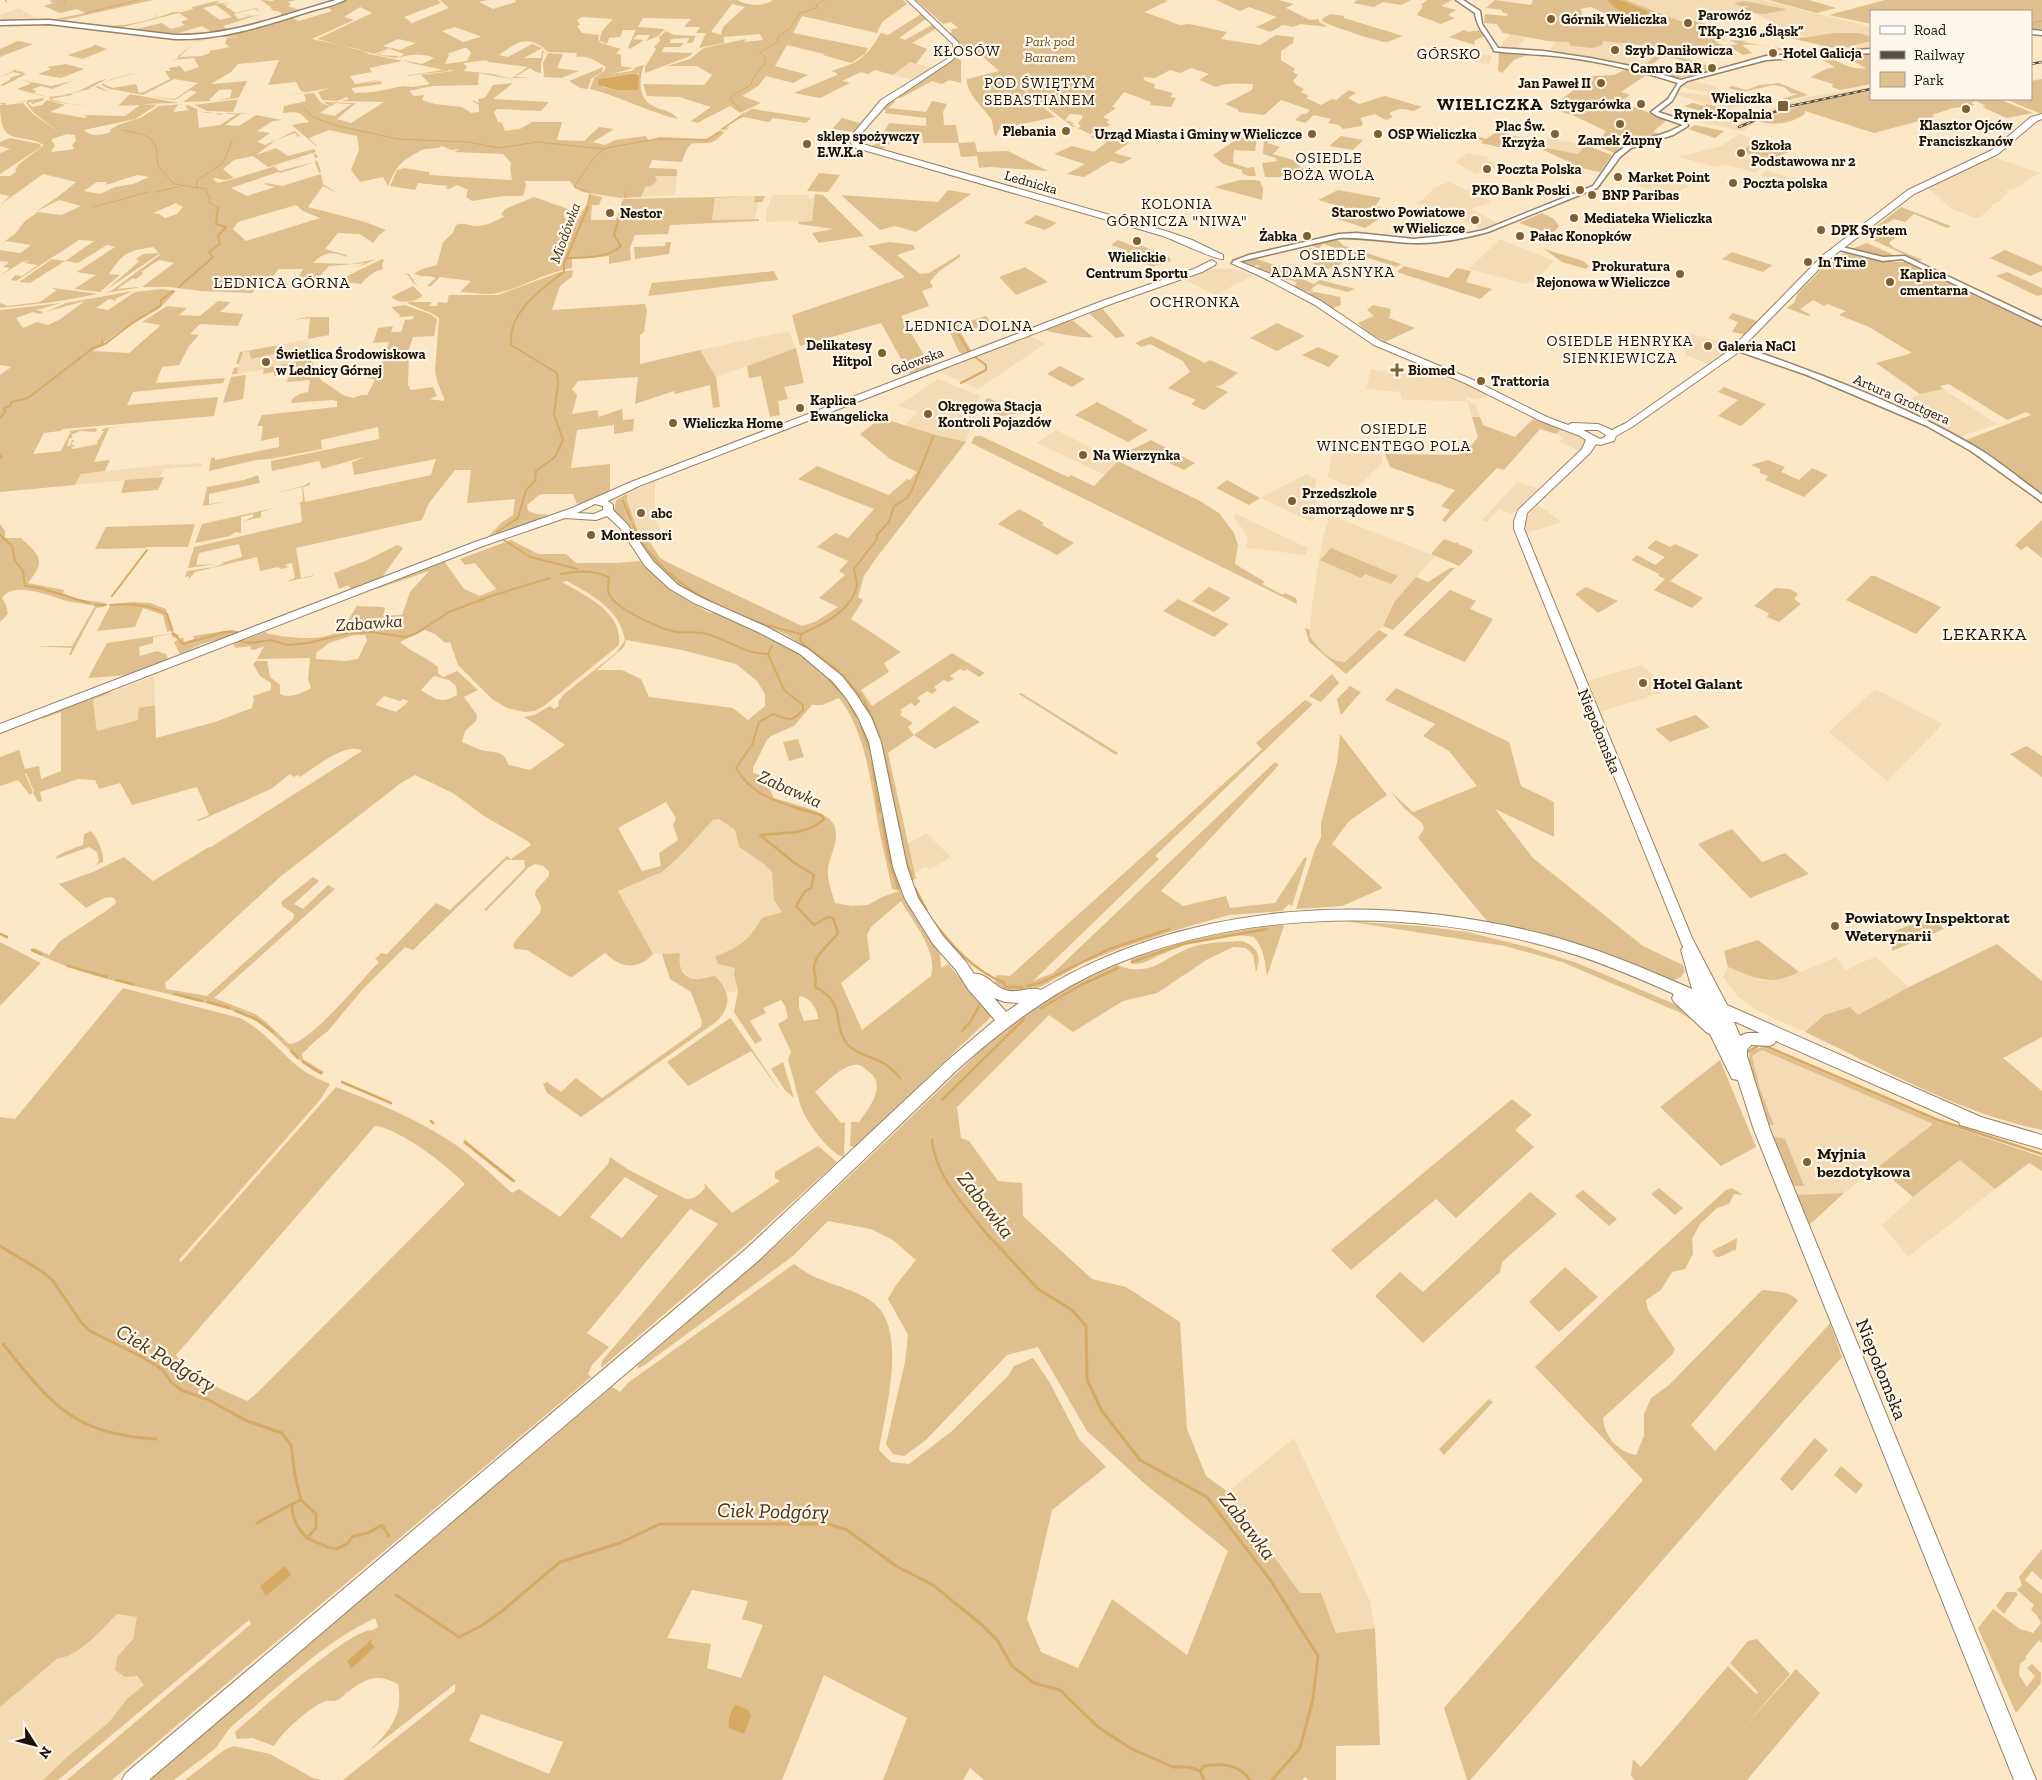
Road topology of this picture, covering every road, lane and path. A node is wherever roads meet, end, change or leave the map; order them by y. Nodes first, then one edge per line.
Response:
1 (342, 0) edge
2 (910, 0) edge
3 (1459, 0) edge
4 (0, 24) edge
5 (1870, 50) edge
6 (1682, 82) junction
7 (2038, 118) edge
8 (1838, 248) junction
9 (1224, 263) junction
10 (2042, 324) edge
11 (1738, 348) junction
12 (1608, 432) junction
13 (1590, 436) junction
14 (2042, 499) edge
15 (605, 506) junction
16 (582, 512) junction
17 (596, 517) junction
18 (627, 531) junction
19 (0, 729) edge
20 (1686, 940) junction
21 (961, 966) junction
22 (1691, 967) junction
23 (1048, 992) junction
24 (1674, 992) junction
25 (1714, 1010) junction
26 (1005, 1020) junction
27 (1717, 1035) junction
28 (1769, 1040) junction
29 (1739, 1058) junction
30 (1751, 1102) junction
31 (1975, 1122) junction
32 (2042, 1142) edge
33 (1973, 1653) joint
34 (133, 1780) edge
35 (2025, 1780) edge

1 - 4 street
2 - 9 main road, Lednicka
3 - 6 street
5 - 6 street
6 - 9 street
7 - 8 main road
8 - 10 street
8 - 11 main road
9 - 13 main road
9 - 15 main road, Gdowska
11 - 12 main road
11 - 14 street, Artura Grottgera
12 - 13 main road
12 - 13 main road
13 - 20 main road, Niepołomska
15 - 16 main road
15 - 17 main road
15 - 18 main road
16 - 17 main road
16 - 19 main road
17 - 18 main road
18 - 21 main road
20 - 22 main road, Niepołomska
20 - 25 main road, Niepołomska
21 - 23 main road
21 - 26 main road
22 - 24 main road
22 - 25 main road, Niepołomska
23 - 24 main road
23 - 26 main road
24 - 25 main road
24 - 27 main road
25 - 27 main road, Niepołomska
25 - 28 main road
25 - 29 main road, Niepołomska
25 - 31 main road
26 - 34 main road
27 - 30 main road, Niepołomska
28 - 29 main road
28 - 31 main road
29 - 30 main road, Niepołomska
30 - 33 main road, Niepołomska
31 - 32 main road
33 - 35 main road

